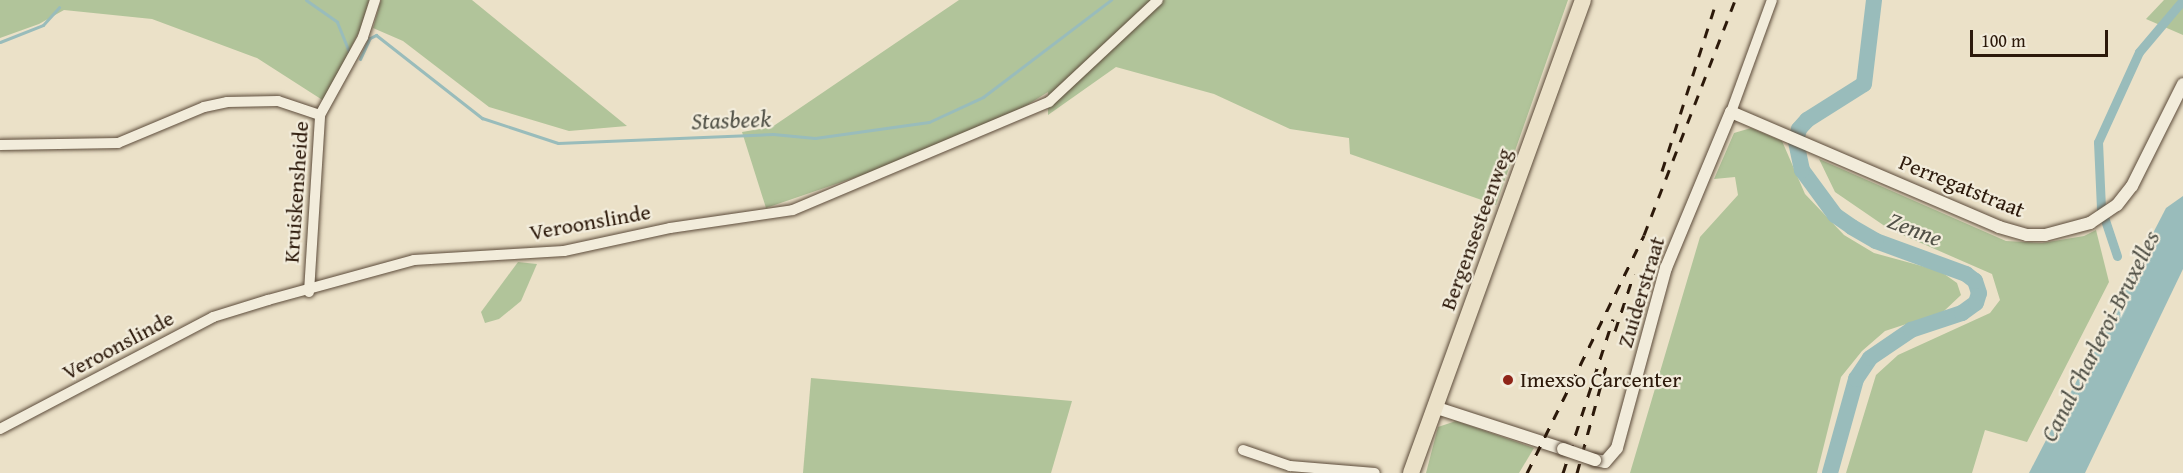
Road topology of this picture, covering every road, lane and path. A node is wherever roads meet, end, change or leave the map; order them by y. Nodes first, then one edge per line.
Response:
1 (375, 0) edge
2 (1158, 0) edge
3 (1583, 0) edge
4 (1772, 0) edge
5 (2183, 84) edge
6 (1731, 112) junction
7 (320, 115) junction
8 (3, 145) edge
9 (309, 292) junction
10 (1434, 407) junction
11 (0, 429) edge
12 (1243, 450) dead end
13 (1375, 473) edge
14 (1411, 473) edge

1 - 7 street, Kruiskensheide
2 - 9 street, Veroonslinde
3 - 10 main road, Bergensesteenweg
4 - 6 street, Zuiderstraat
5 - 6 street, Perregatstraat
6 - 10 street, Zuiderstraat, bridge
7 - 8 street
7 - 9 street, Kruiskensheide
9 - 11 street, Veroonslinde
10 - 14 main road, Bergensesteenweg
12 - 13 street

